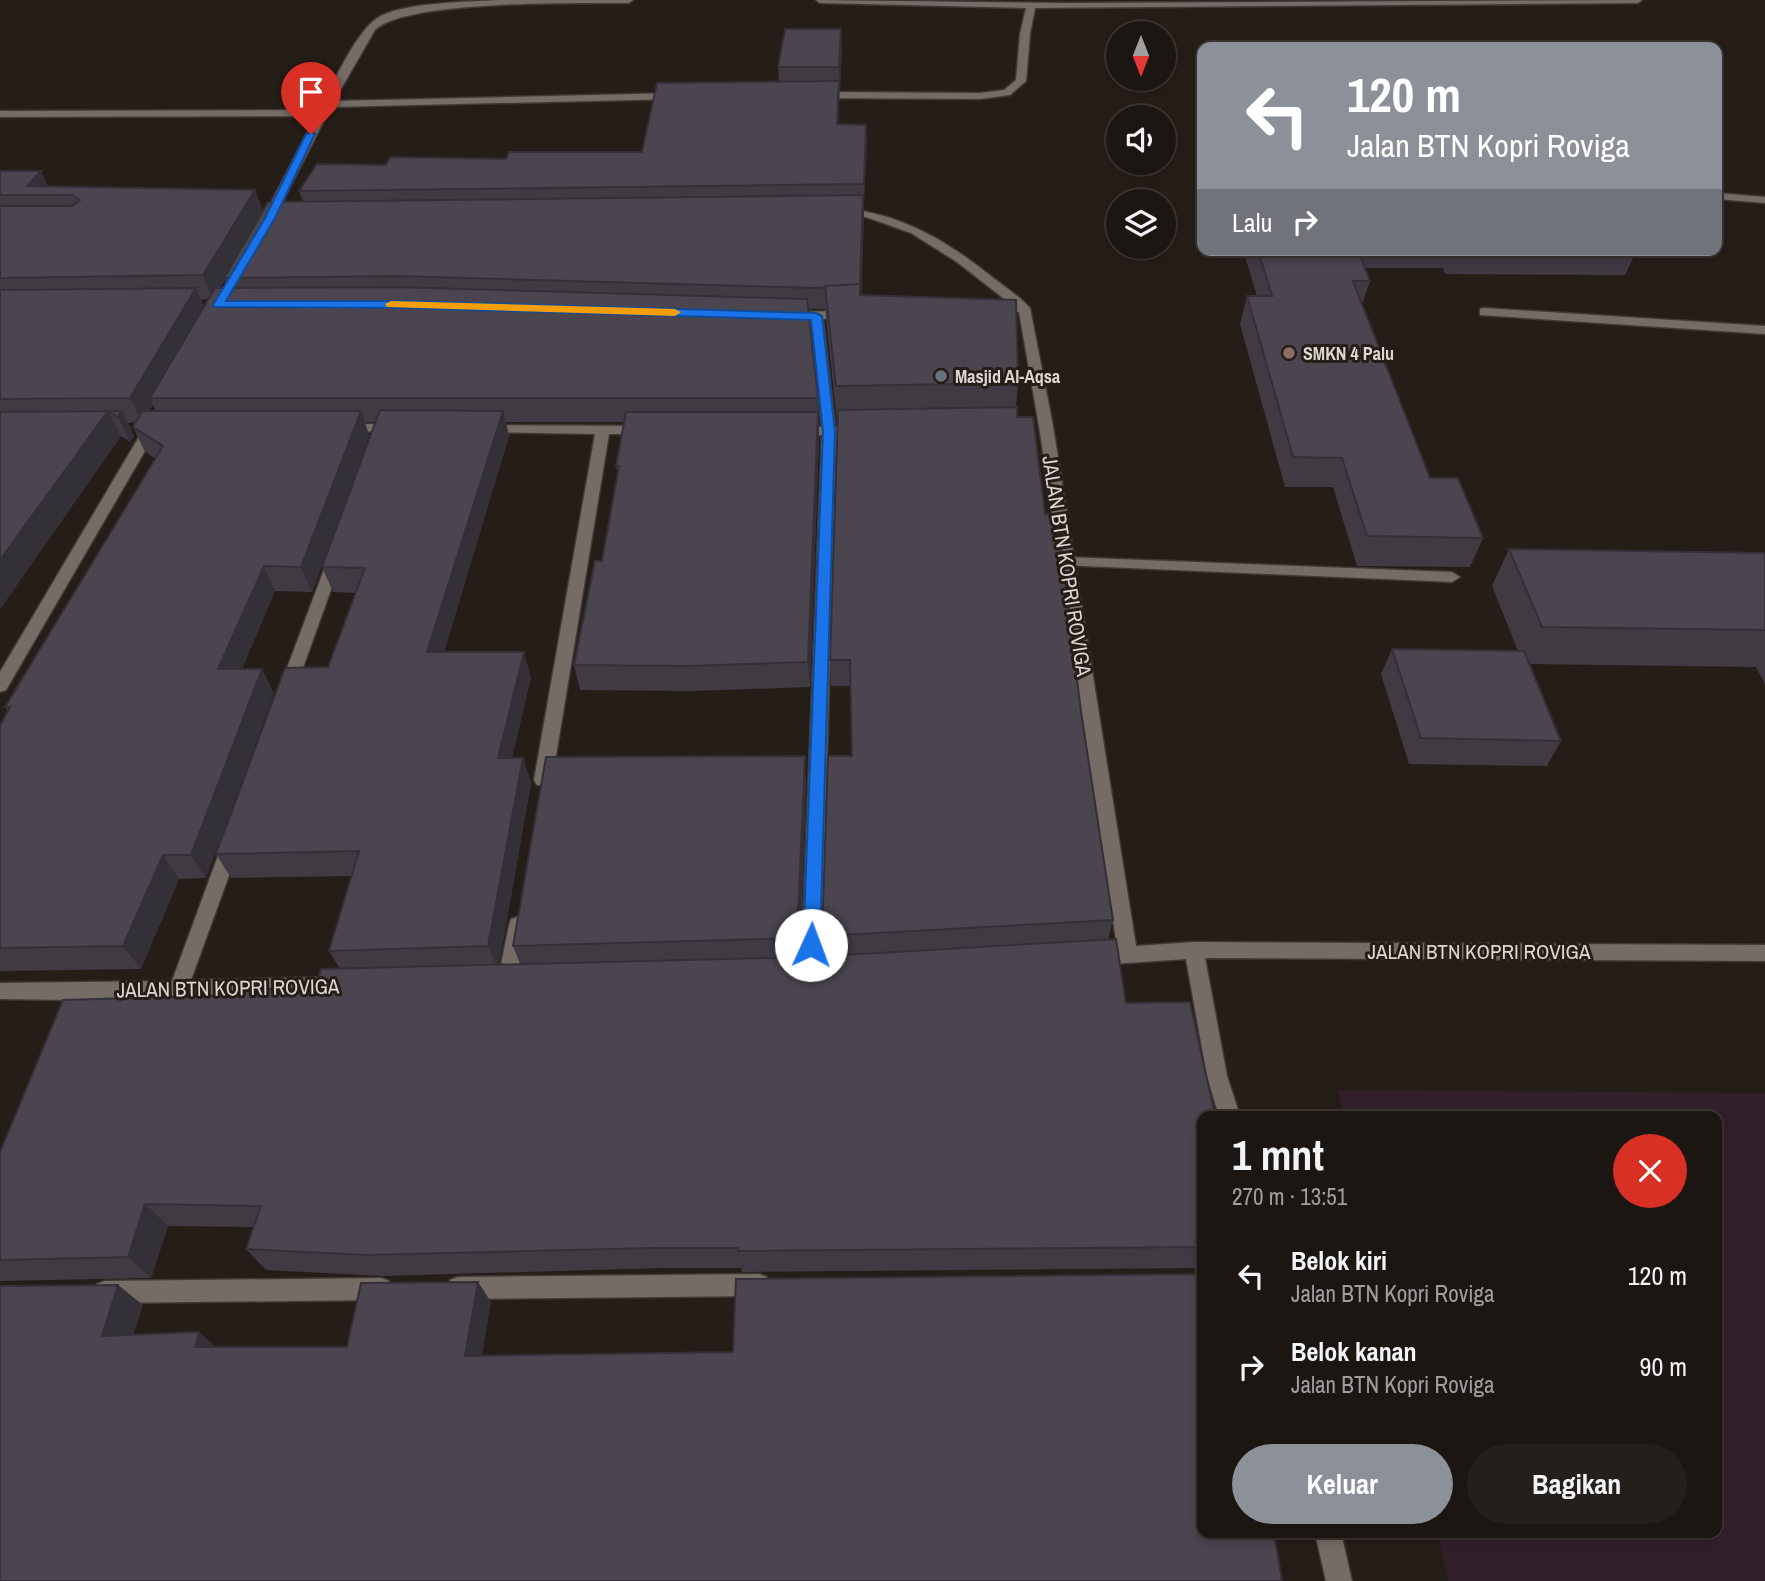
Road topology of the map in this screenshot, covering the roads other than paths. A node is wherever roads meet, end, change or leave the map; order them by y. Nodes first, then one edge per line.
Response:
1 (629, 0) edge
2 (820, 0) edge
3 (1638, 0) edge
4 (1031, 6) junction
5 (808, 95) edge
6 (686, 96) edge
7 (323, 109) junction
8 (0, 114) edge
9 (1722, 196) edge
10 (1765, 200) edge
11 (825, 211) edge
12 (284, 218) edge
13 (1024, 308) junction
14 (983, 309) edge
15 (1484, 312) dead end
16 (775, 315) edge
17 (858, 315) edge
18 (816, 316) junction
19 (1765, 330) edge
20 (163, 406) edge
21 (328, 428) edge
22 (410, 428) edge
23 (465, 429) edge
24 (603, 429) junction
25 (656, 430) edge
26 (776, 431) edge
27 (870, 431) edge
28 (829, 432) junction
29 (340, 546) edge
30 (1066, 562) junction
31 (1452, 577) dead end
32 (0, 686) edge
33 (282, 702) edge
34 (539, 801) edge
35 (235, 833) edge
36 (520, 911) edge
37 (1194, 950) junction
38 (1765, 953) edge
39 (1128, 956) junction
40 (1073, 958) edge
41 (811, 971) edge
42 (508, 980) edge
43 (357, 985) edge
44 (178, 990) junction
45 (0, 991) edge
46 (71, 992) junction
47 (60, 1018) edge
48 (1227, 1111) edge
49 (783, 1285) edge
50 (405, 1289) edge
51 (433, 1289) edge
52 (84, 1292) edge
53 (1329, 1538) edge
54 (1339, 1581) edge

1 - 7 street
2 - 4 street
3 - 4 street
4 - 5 street
6 - 7 street
7 - 8 street
7 - 12 street
9 - 10 street
11 - 13 street
13 - 14 street
13 - 30 street, JALAN BTN KOPRI ROVIGA
15 - 19 street
16 - 18 street
17 - 18 street
18 - 28 street
20 - 32 street
21 - 22 street
23 - 24 street
24 - 25 street
24 - 34 street
26 - 28 street
27 - 28 street
28 - 41 street
29 - 33 street
30 - 31 street
30 - 39 street, JALAN BTN KOPRI ROVIGA
35 - 44 street
36 - 42 street
37 - 38 street, JALAN BTN KOPRI ROVIGA
37 - 39 street, JALAN BTN KOPRI ROVIGA
37 - 48 street
39 - 40 street, JALAN BTN KOPRI ROVIGA
43 - 44 street, JALAN BTN KOPRI ROVIGA
44 - 46 street, JALAN BTN KOPRI ROVIGA
45 - 46 street, JALAN BTN KOPRI ROVIGA
46 - 47 street
49 - 51 street
50 - 52 street
53 - 54 street

